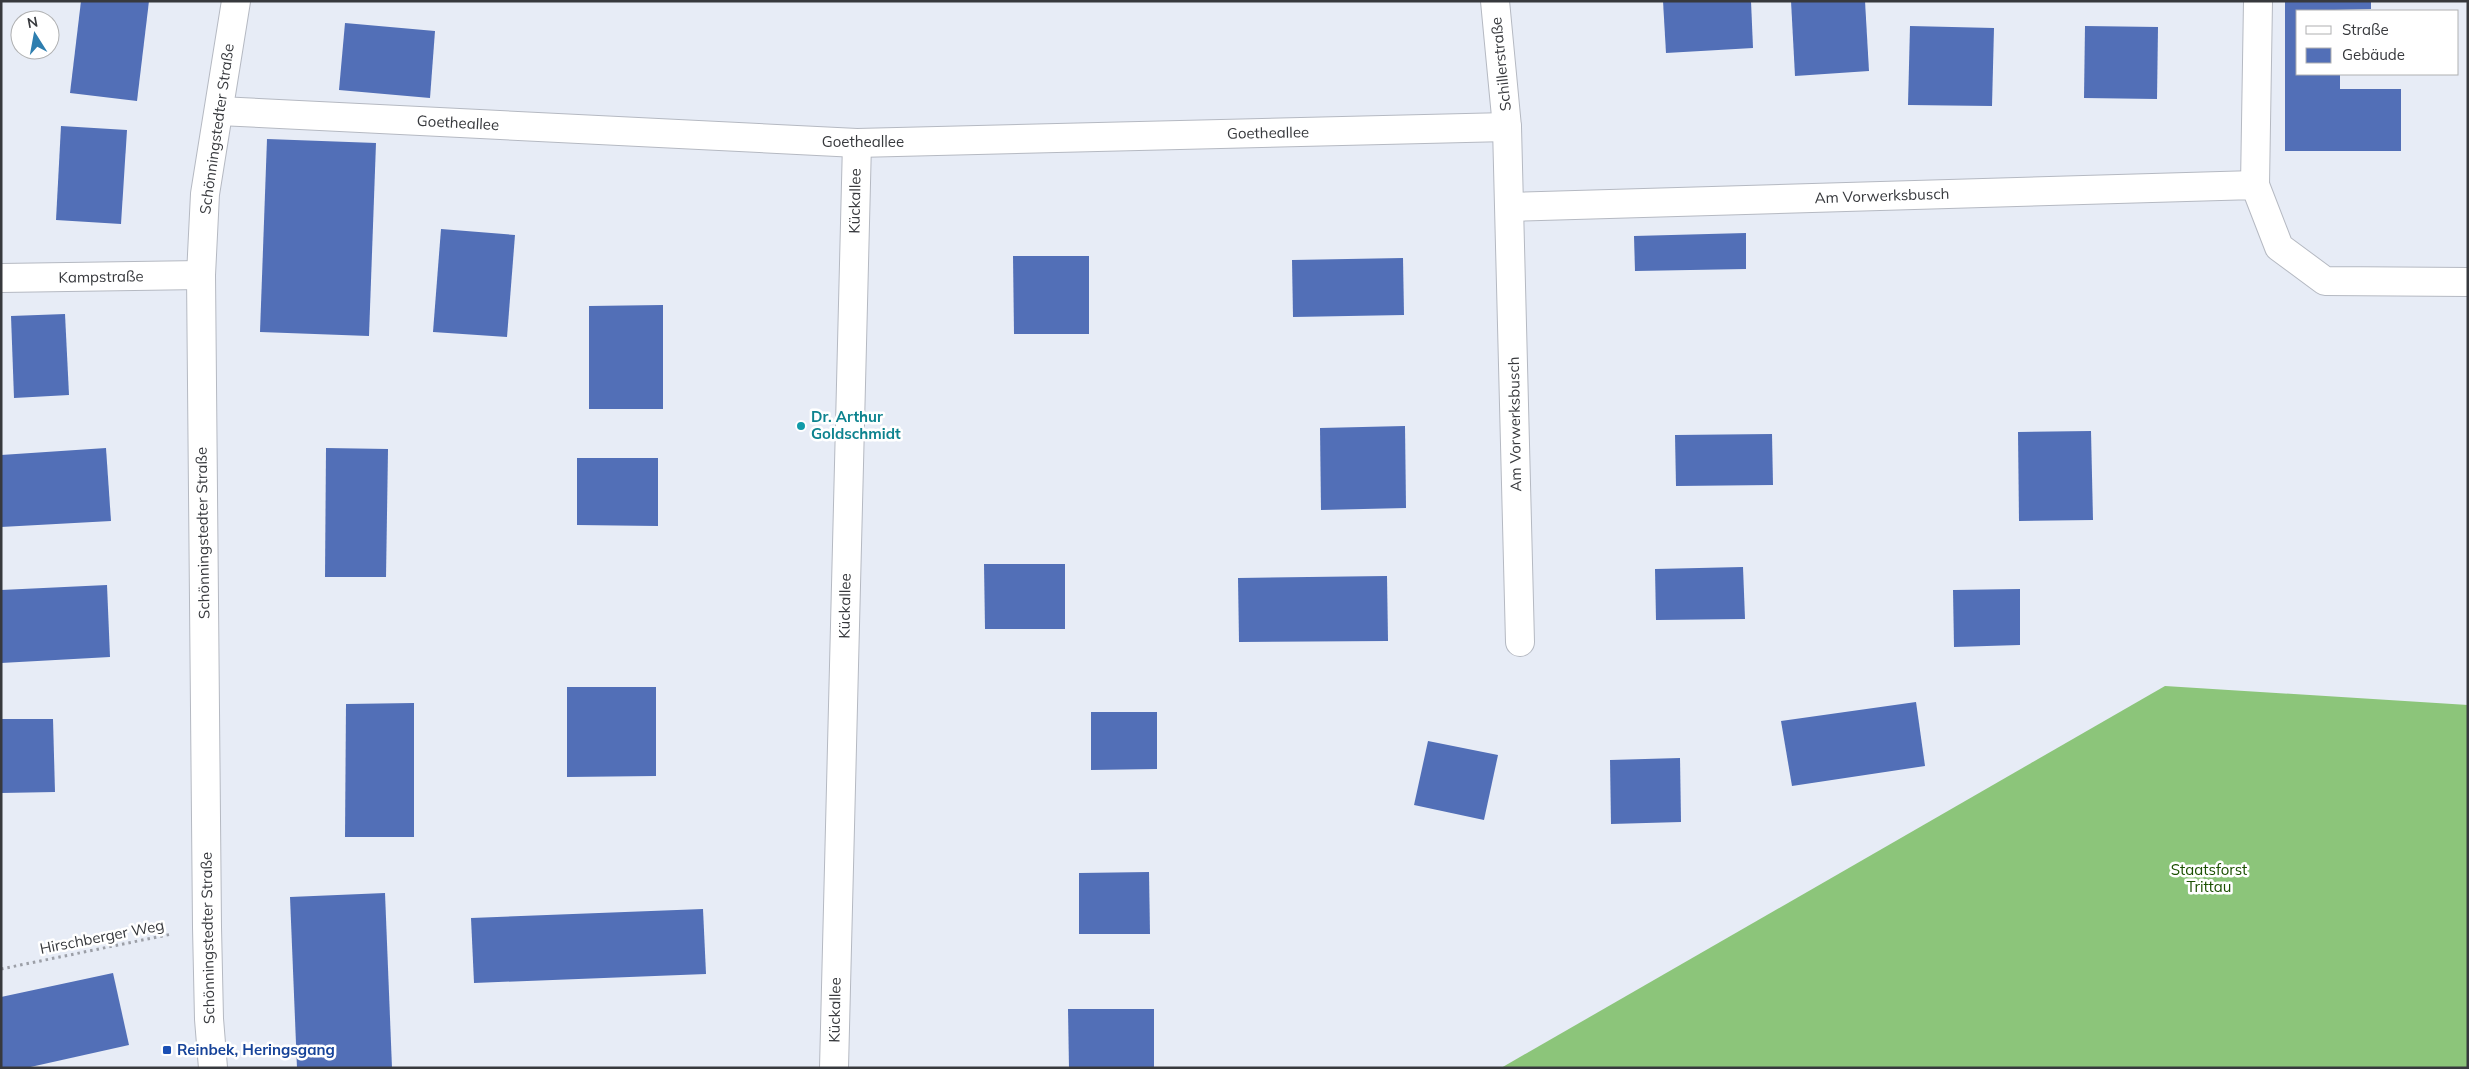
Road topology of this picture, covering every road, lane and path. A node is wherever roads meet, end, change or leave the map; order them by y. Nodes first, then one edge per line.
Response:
1 (236, 1) edge
2 (1495, 1) edge
3 (2258, 1) edge
4 (219, 111) junction
5 (1507, 127) junction
6 (857, 143) junction
7 (2255, 185) junction
8 (1510, 207) junction
9 (201, 275) junction
10 (1, 278) edge
11 (2468, 282) edge
12 (1520, 642) dead end
13 (207, 927) junction
14 (1, 969) edge
15 (213, 1068) edge
16 (834, 1068) edge

1 - 4 street, Schönningstedter Straße
2 - 5 street, Schillerstraße
3 - 7 street
4 - 6 street, Goetheallee
4 - 9 street, Schönningstedter Straße
5 - 6 street, Goetheallee
5 - 8 street, Am Vorwerksbusch
6 - 16 street, Kückallee
7 - 8 street, Am Vorwerksbusch
7 - 11 street
8 - 12 street, Am Vorwerksbusch
9 - 10 street, Kampstraße
9 - 13 street, Schönningstedter Straße
13 - 14 path, Hirschberger Weg
13 - 15 street, Schönningstedter Straße

